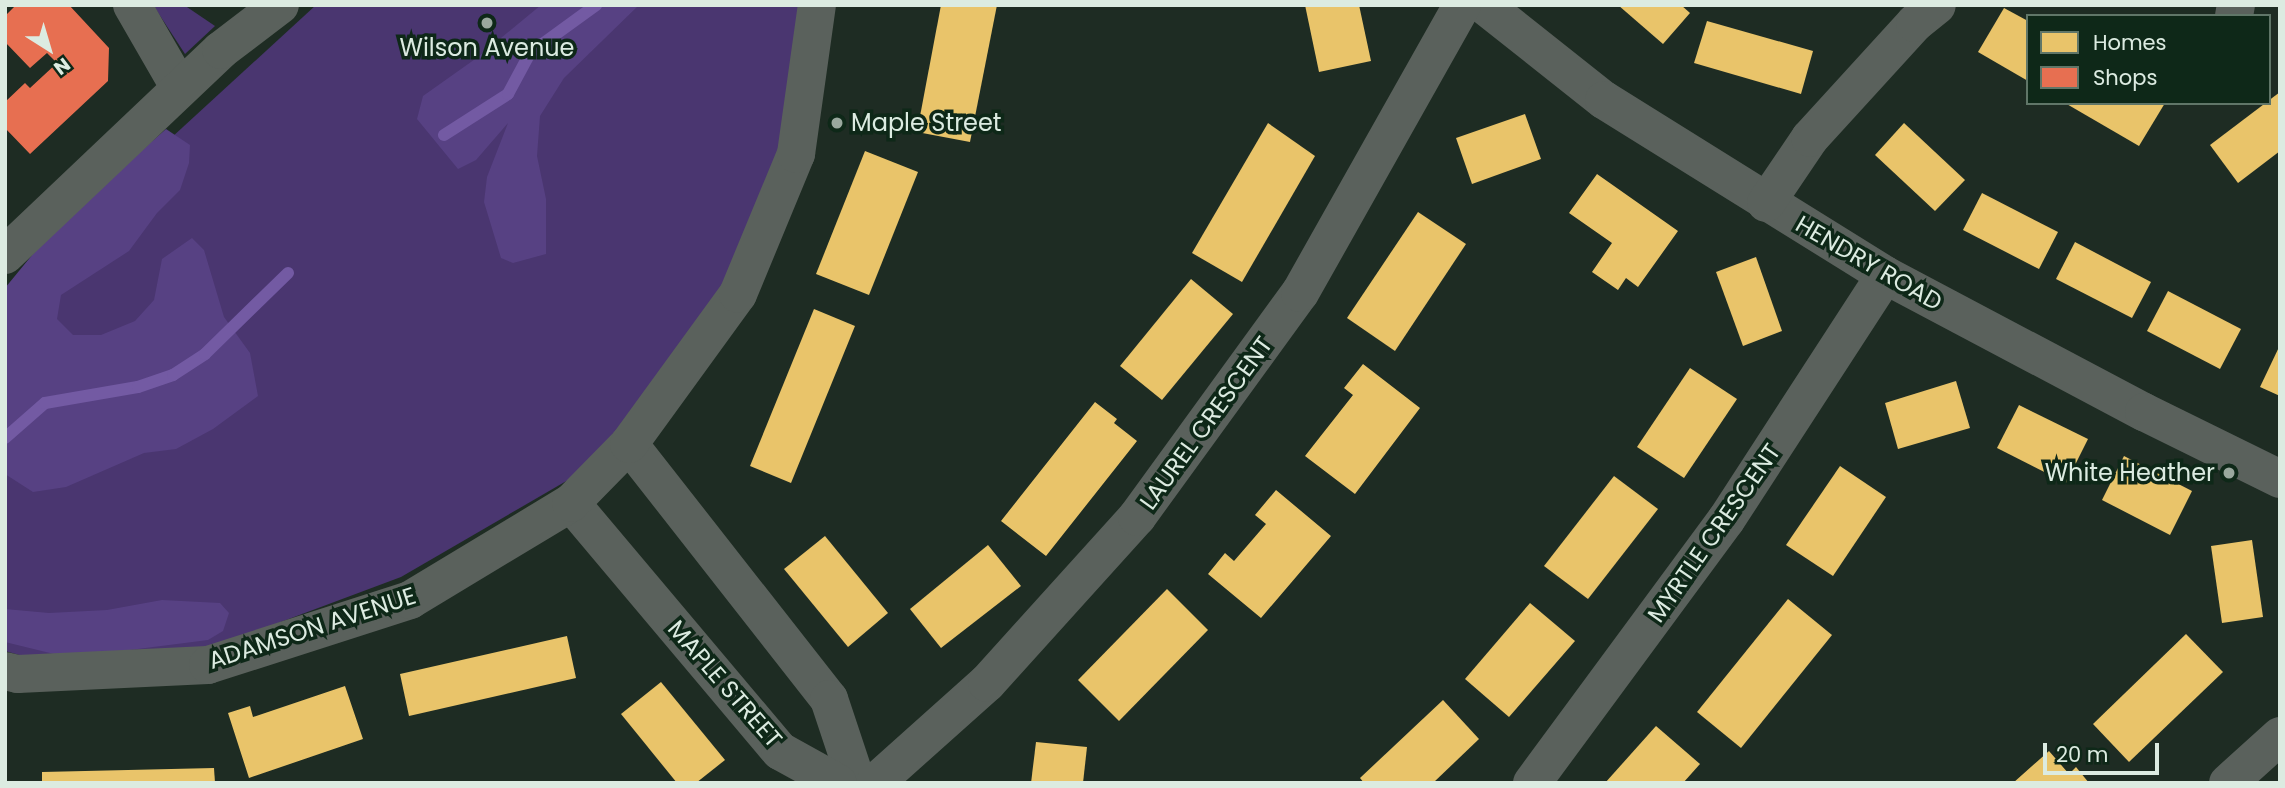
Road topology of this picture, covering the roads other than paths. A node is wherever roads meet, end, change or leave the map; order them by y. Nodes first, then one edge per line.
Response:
1 (132, 5) edge
2 (817, 5) edge
3 (1462, 5) edge
4 (1484, 5) edge
5 (1937, 5) edge
6 (262, 9) edge
7 (180, 88) junction
8 (1766, 203) junction
9 (5, 255) edge
10 (1885, 275) junction
11 (629, 444) junction
12 (2280, 479) edge
13 (571, 503) junction
14 (5, 671) edge
15 (2280, 736) edge
16 (838, 783) edge
17 (857, 783) edge
18 (875, 783) edge
19 (1532, 783) edge
20 (2228, 783) edge

1 - 7 street
2 - 11 street, ADAMSON AVENUE
3 - 18 street, LAUREL CRESCENT
4 - 8 street, HENDRY ROAD
5 - 8 street
6 - 7 street
7 - 9 street
8 - 10 street, HENDRY ROAD
10 - 12 street, HENDRY ROAD
10 - 19 street, MYRTLE CRESCENT
11 - 13 street, ADAMSON AVENUE
11 - 17 street
13 - 14 street, ADAMSON AVENUE
13 - 16 street, MAPLE STREET
15 - 20 street

